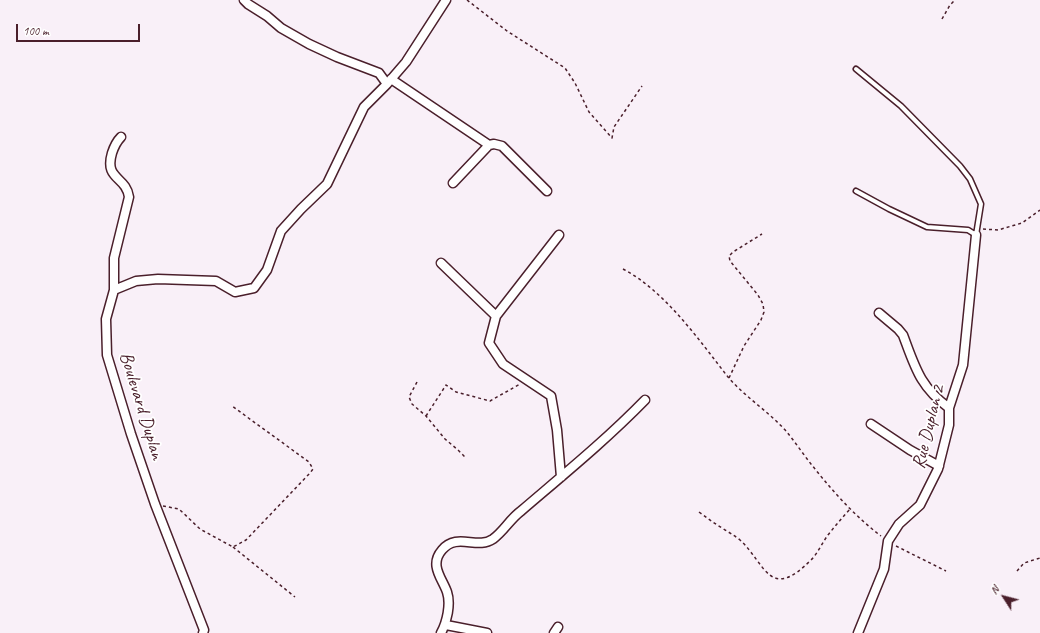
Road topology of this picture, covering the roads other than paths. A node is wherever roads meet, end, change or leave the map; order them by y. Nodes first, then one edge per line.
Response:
1 (244, 0) edge
2 (446, 0) edge
3 (856, 69) dead end
4 (389, 82) junction
5 (120, 137) dead end
6 (489, 145) junction
7 (453, 183) dead end
8 (547, 191) dead end
9 (856, 191) dead end
10 (977, 232) junction
11 (559, 236) dead end
12 (441, 263) dead end
13 (114, 290) junction
14 (879, 312) dead end
15 (496, 316) junction
16 (645, 400) dead end
17 (949, 408) junction
18 (871, 424) dead end
19 (939, 466) junction
20 (561, 477) junction
21 (446, 624) junction
22 (203, 633) edge
23 (441, 633) edge
24 (487, 633) edge
25 (858, 633) edge

1 - 4 street
2 - 4 street
3 - 10 lane
4 - 6 street
4 - 13 street
5 - 13 street, Boulevard Duplan
6 - 7 street
6 - 8 street
9 - 10 lane
10 - 17 street, Rue Duplan 2
11 - 15 street
12 - 15 street
13 - 22 street, Boulevard Duplan
14 - 17 street
15 - 20 street
16 - 20 street
17 - 19 street, Rue Duplan 2
18 - 19 street
19 - 25 street, Rue Duplan 2
20 - 21 street
21 - 23 street
21 - 24 street

